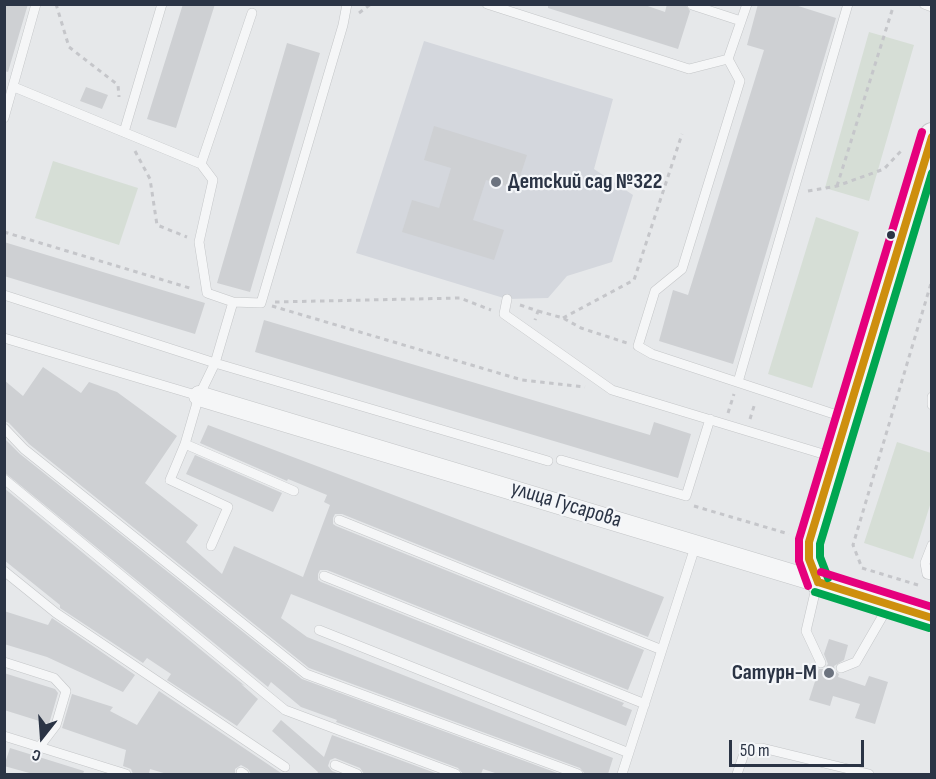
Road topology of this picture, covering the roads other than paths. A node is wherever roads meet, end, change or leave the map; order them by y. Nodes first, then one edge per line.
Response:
1 (36, 4) edge
2 (162, 4) edge
3 (347, 4) edge
4 (487, 4) edge
5 (747, 4) edge
6 (848, 4) edge
7 (924, 4) edge
8 (692, 5) edge
9 (932, 7) edge
10 (252, 13) dead end
11 (741, 21) junction
12 (728, 58) junction
13 (14, 87) junction
14 (4, 118) edge
15 (124, 132) junction
16 (932, 135) edge
17 (201, 164) junction
18 (4, 295) edge
19 (507, 298) dead end
20 (233, 302) junction
21 (4, 338) edge
22 (215, 363) junction
23 (736, 386) junction
24 (199, 396) junction
25 (932, 396) edge
26 (932, 405) edge
27 (846, 418) junction
28 (710, 419) junction
29 (4, 428) edge
30 (185, 444) junction
31 (834, 457) junction
32 (561, 460) dead end
33 (548, 461) dead end
34 (4, 479) edge
35 (294, 491) dead end
36 (339, 520) dead end
37 (696, 544) junction
38 (932, 545) edge
39 (210, 546) dead end
40 (4, 572) edge
41 (932, 575) edge
42 (324, 576) dead end
43 (818, 582) junction
44 (889, 604) junction
45 (932, 618) edge
46 (320, 630) dead end
47 (662, 650) junction
48 (4, 662) edge
49 (821, 663) dead end
50 (841, 668) dead end
51 (645, 704) junction
52 (4, 736) edge
53 (40, 746) junction
54 (629, 753) junction
55 (335, 765) dead end
56 (285, 767) dead end
57 (126, 774) edge
58 (357, 774) edge
59 (456, 774) edge
60 (578, 774) edge
61 (622, 774) edge
62 (737, 774) edge
63 (869, 774) edge

1 - 13 lane
2 - 15 lane
3 - 20 lane
4 - 12 lane
5 - 11 lane
6 - 23 lane
7 - 9 lane
8 - 11 lane
10 - 17 lane
11 - 12 lane
12 - 23 lane
13 - 14 lane
13 - 15 lane
15 - 17 lane
16 - 27 street
17 - 20 lane
18 - 22 lane
19 - 28 lane
20 - 22 lane
21 - 24 lane
22 - 24 lane
22 - 33 lane
23 - 27 lane
24 - 30 lane
24 - 37 street, улица Гусарова
25 - 26 lane
27 - 31 street
28 - 31 lane
28 - 32 lane
29 - 60 lane
30 - 35 lane
30 - 39 lane
31 - 43 street
34 - 59 lane
36 - 47 lane
37 - 43 street, улица Гусарова
37 - 47 lane
38 - 41 lane
40 - 56 lane
42 - 51 lane
43 - 44 street, улица Гусарова
43 - 49 lane
44 - 45 street, улица Гусарова
44 - 50 lane
46 - 54 lane
47 - 51 lane
48 - 53 lane
51 - 54 lane
52 - 53 lane
53 - 57 lane
54 - 61 lane
55 - 58 lane
62 - 63 lane

